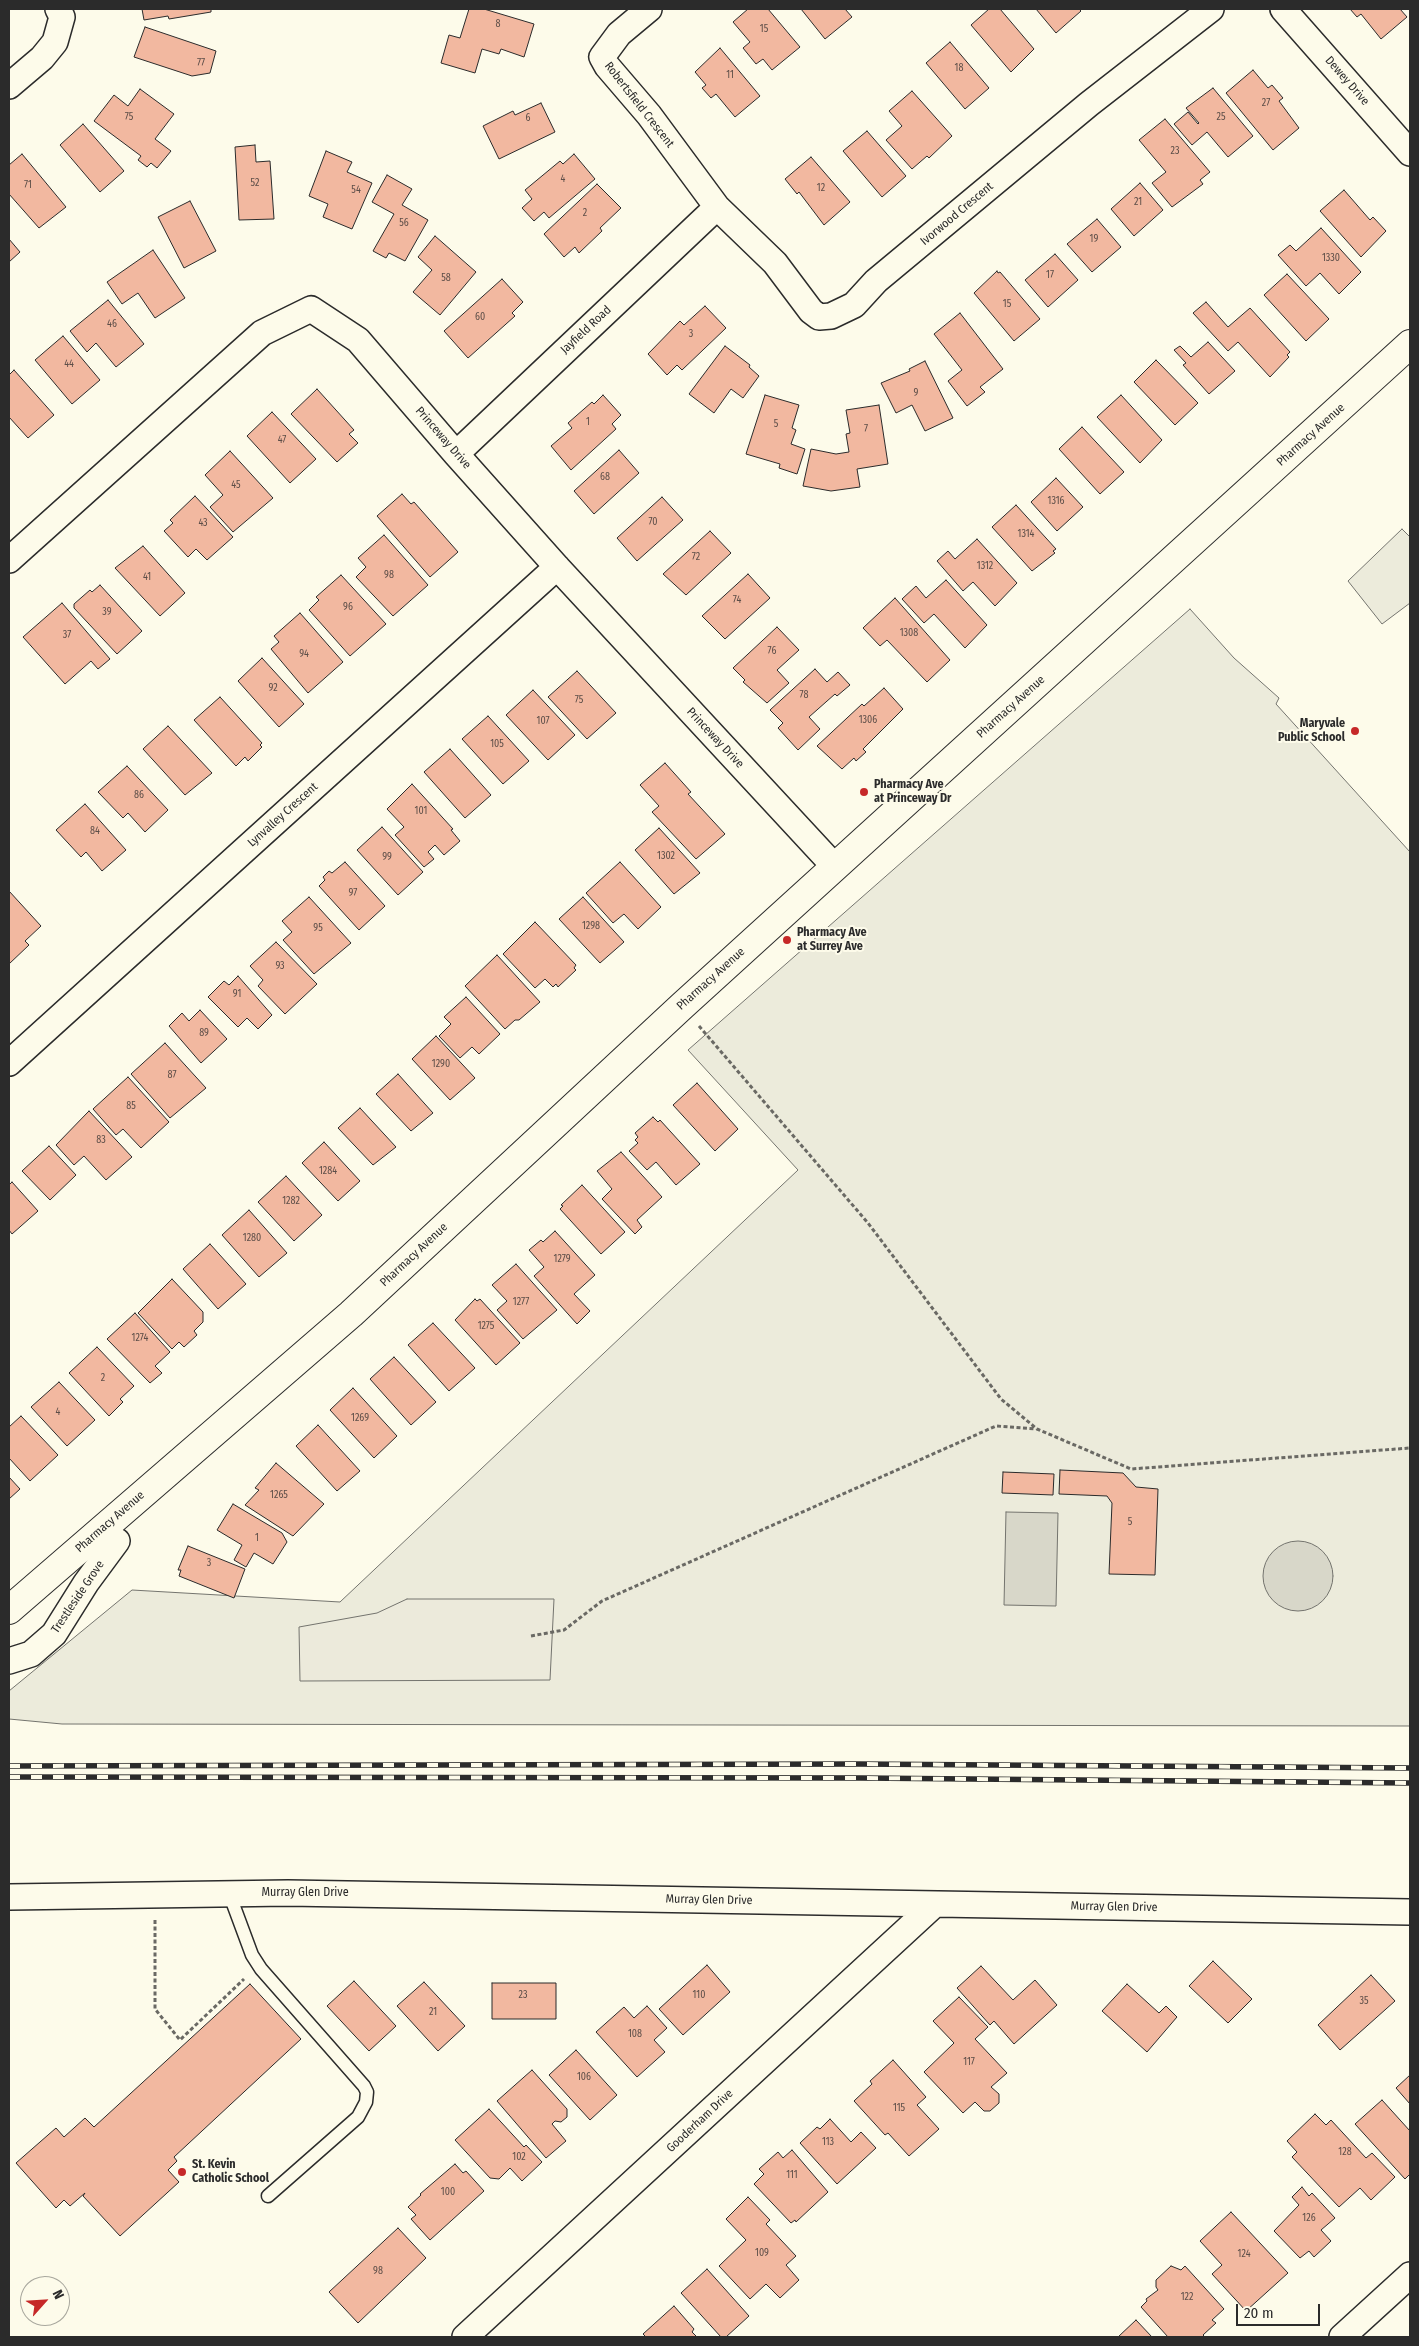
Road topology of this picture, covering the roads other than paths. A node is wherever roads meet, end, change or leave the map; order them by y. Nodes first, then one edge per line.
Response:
1 (58, 9) edge
2 (649, 9) edge
3 (1210, 9) edge
4 (1283, 9) edge
5 (9, 86) edge
6 (1410, 153) edge
7 (717, 207) junction
8 (1410, 344) edge
9 (456, 454) junction
10 (9, 560) edge
11 (558, 567) junction
12 (834, 867) junction
13 (9, 1063) edge
14 (117, 1541) dead end
15 (9, 1610) edge
16 (9, 1661) edge
17 (229, 1893) junction
18 (9, 1897) edge
19 (935, 1904) junction
20 (1410, 1912) edge
21 (268, 2196) dead end
22 (1410, 2275) edge
23 (465, 2337) edge
24 (1342, 2337) edge

1 - 5 street
2 - 7 street, Robertsfield Crescent
3 - 7 street, Ivorwood Crescent
4 - 6 street, Dewey Drive
7 - 9 street, Jayfield Road
8 - 12 street, Pharmacy Avenue
9 - 10 street, Princeway Drive
9 - 11 street, Princeway Drive
11 - 12 street, Princeway Drive
11 - 13 street, Lynvalley Crescent
12 - 15 street, Pharmacy Avenue
14 - 16 street, Trestleside Grove
17 - 18 street, Murray Glen Drive
17 - 19 street, Murray Glen Drive
17 - 21 lane
19 - 20 street, Murray Glen Drive
19 - 23 street, Gooderham Drive
22 - 24 street

